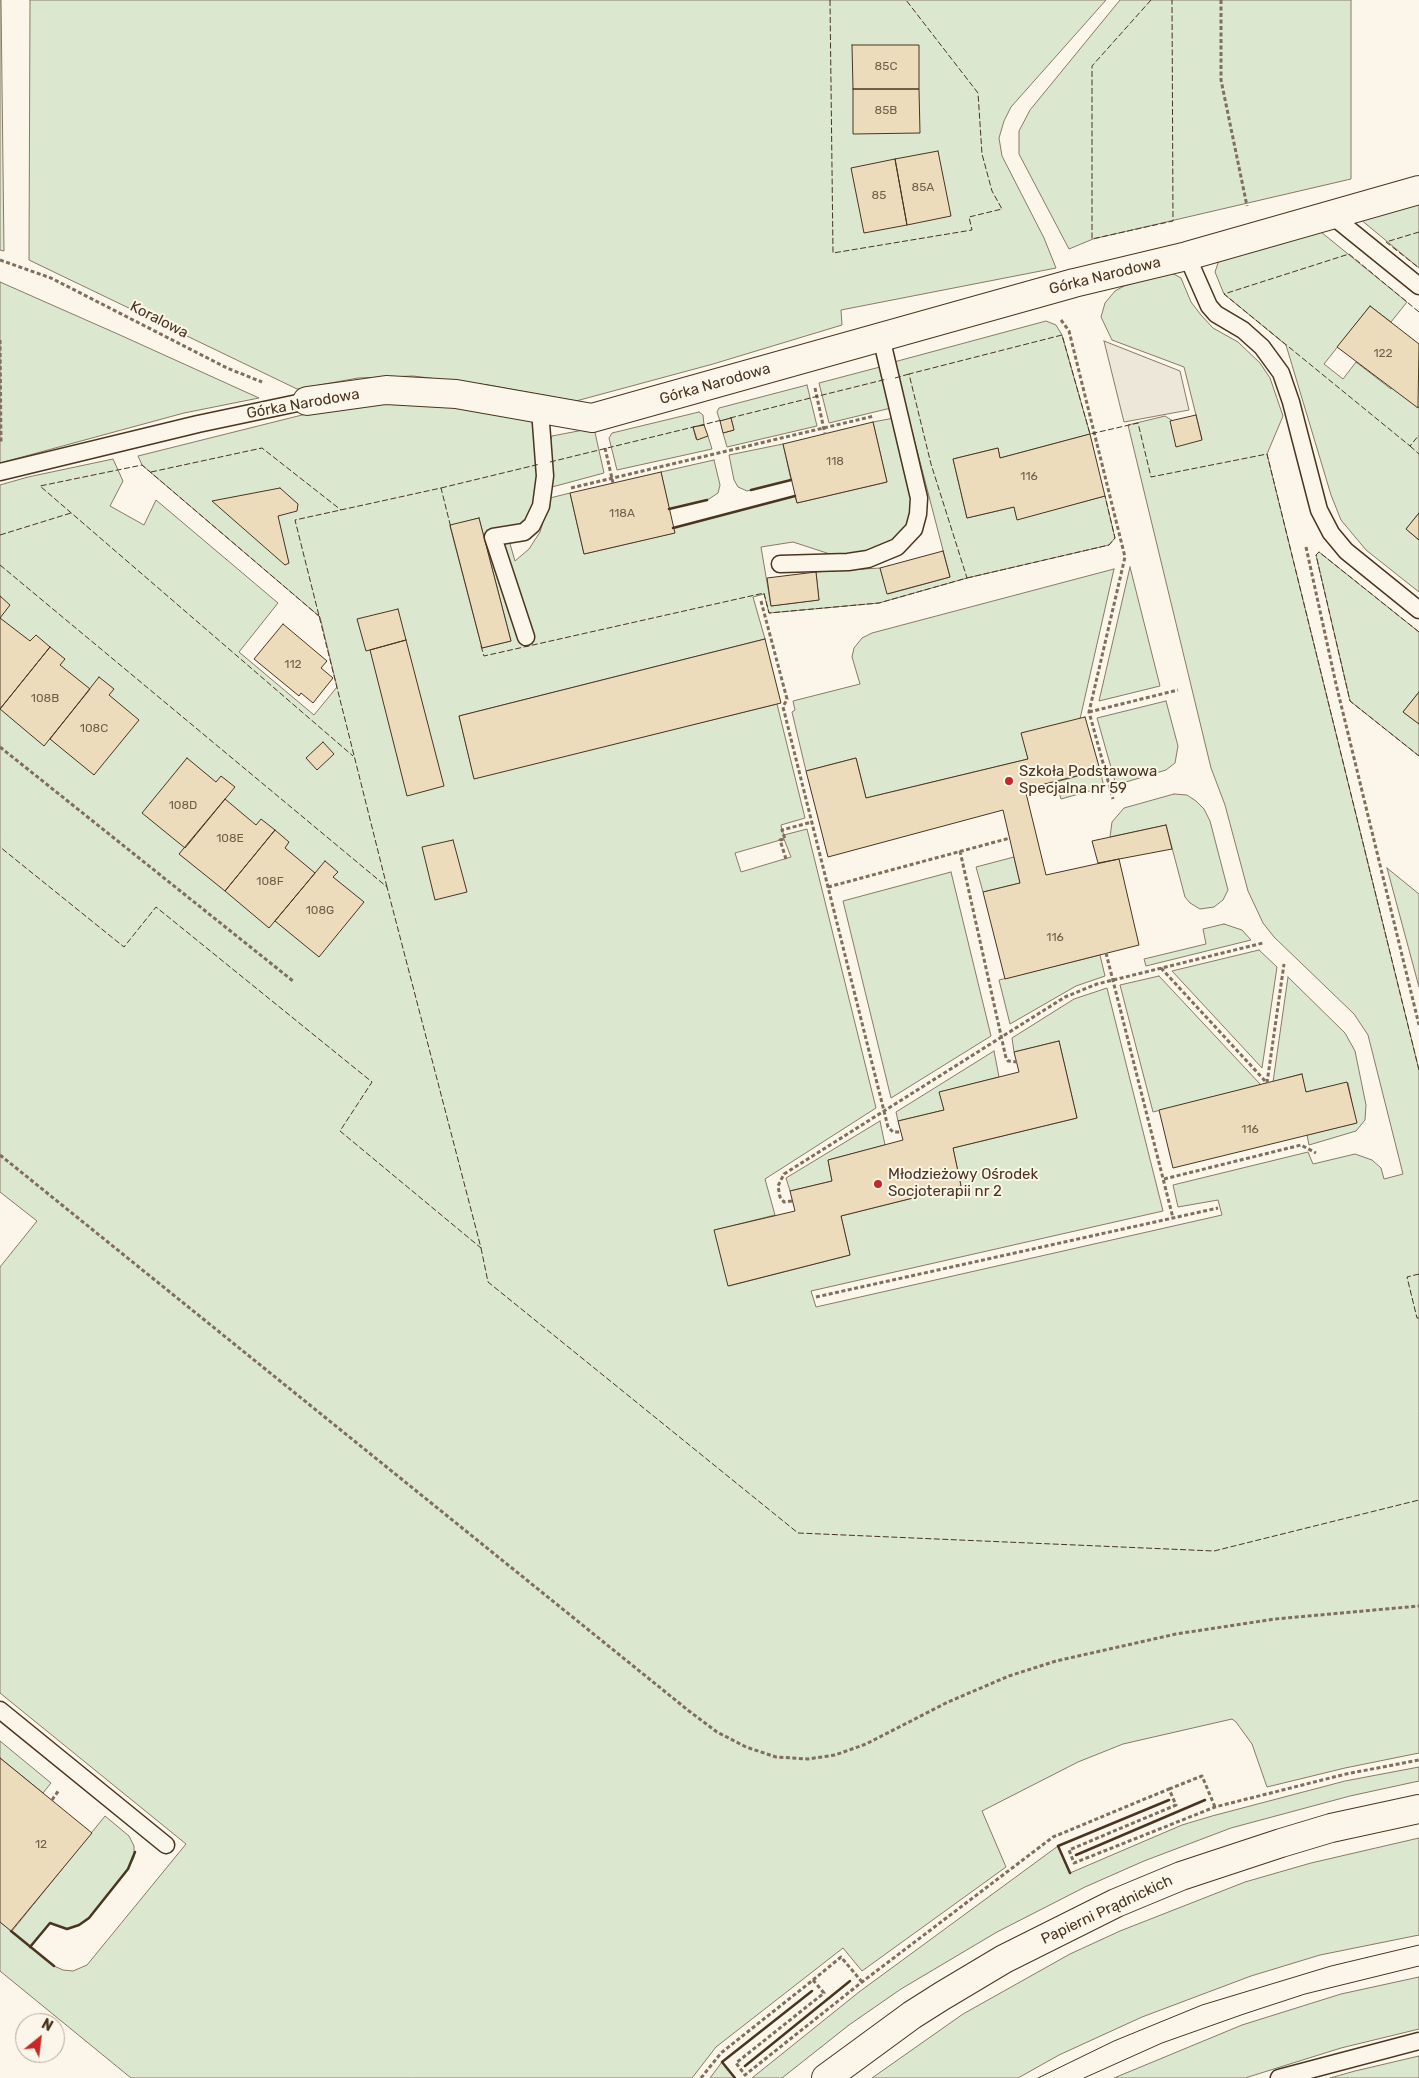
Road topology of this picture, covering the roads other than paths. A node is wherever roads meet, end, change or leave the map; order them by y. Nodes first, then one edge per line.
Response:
1 (1419, 190) edge
2 (1330, 214) junction
3 (1187, 256) junction
4 (1419, 286) edge
5 (881, 338) junction
6 (307, 401) joint
7 (540, 410) junction
8 (1, 472) edge
9 (780, 564) dead end
10 (1419, 610) edge
11 (526, 637) dead end
12 (0, 1710) edge
13 (1419, 1809) edge
14 (166, 1846) dead end
15 (1419, 2041) edge
16 (826, 2078) edge
17 (1279, 2078) edge

1 - 2 street, Górka Narodowa
2 - 3 street, Górka Narodowa
2 - 4 lane
3 - 5 street, Górka Narodowa
3 - 10 lane
5 - 7 street, Górka Narodowa
5 - 9 lane
6 - 7 street, Górka Narodowa
6 - 8 lane, Górka Narodowa
7 - 11 lane
12 - 14 lane
13 - 16 street, Papierni Prądnickich
15 - 17 lane

